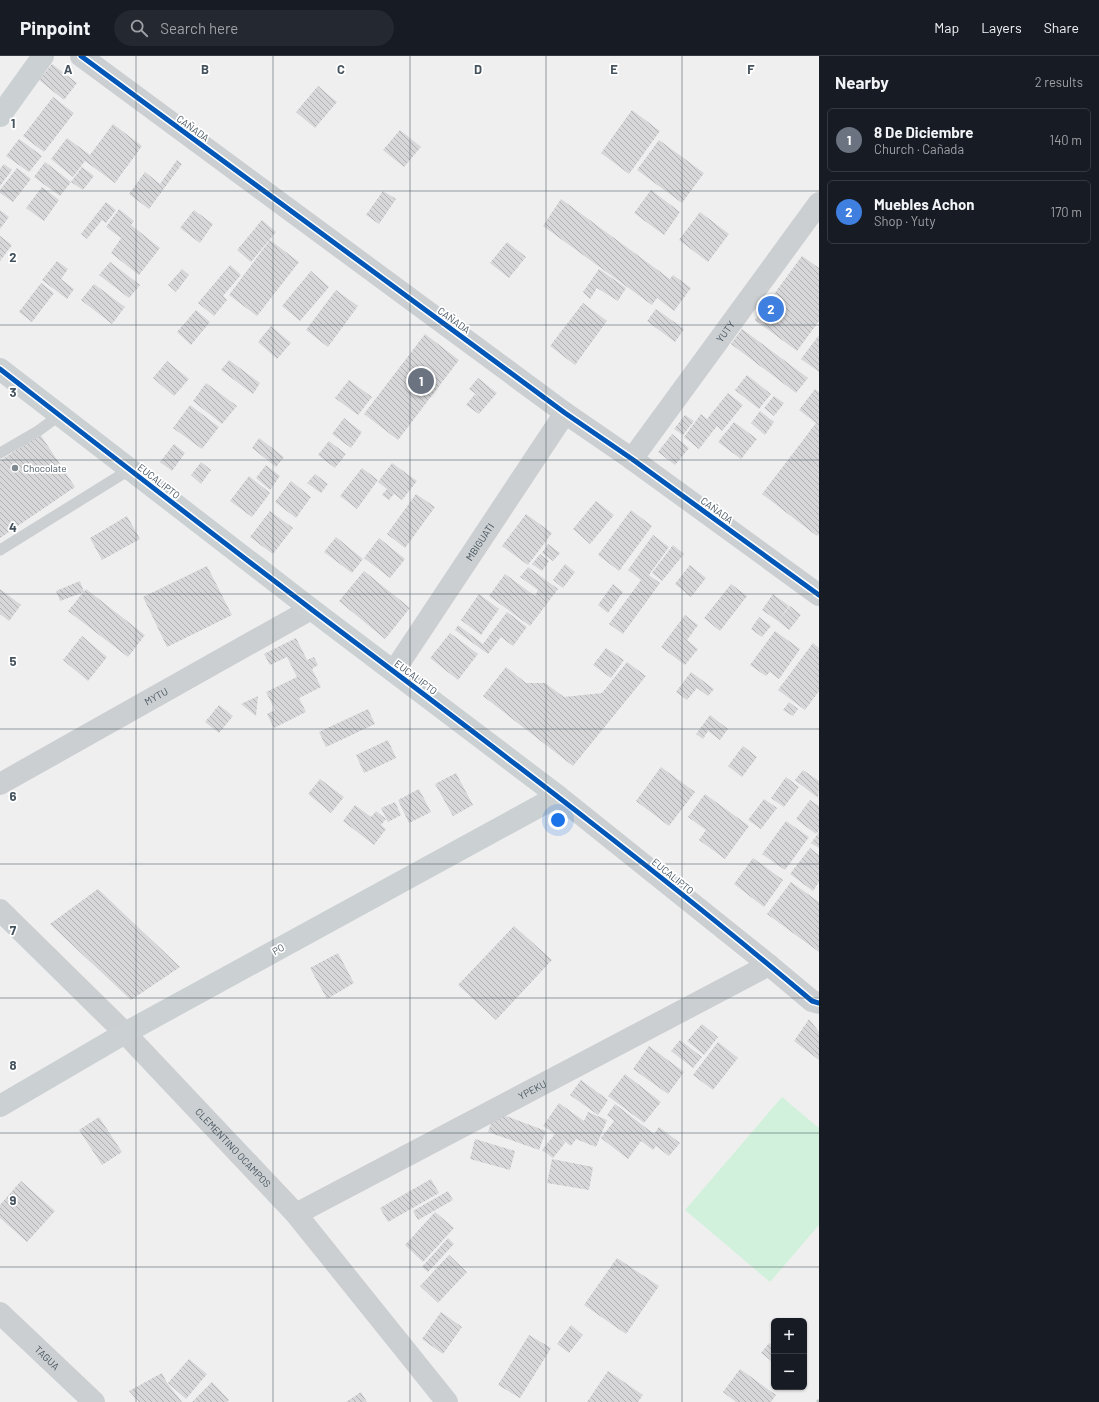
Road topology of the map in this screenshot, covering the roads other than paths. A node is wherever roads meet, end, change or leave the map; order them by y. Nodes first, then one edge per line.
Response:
1 (43, 56) edge
2 (81, 56) edge
3 (0, 116) edge
4 (816, 212) edge
5 (0, 369) edge
6 (565, 413) junction
7 (60, 415) junction
8 (0, 453) edge
9 (632, 459) junction
10 (129, 470) junction
11 (0, 550) edge
12 (819, 595) edge
13 (311, 609) junction
14 (394, 671) junction
15 (0, 784) edge
16 (558, 796) junction
17 (0, 910) edge
18 (769, 965) junction
19 (819, 1003) edge
20 (125, 1033) junction
21 (0, 1106) edge
22 (296, 1214) junction
23 (0, 1314) edge
24 (94, 1402) edge
25 (447, 1402) edge

1 - 3 street
2 - 6 street, CAÑADA
4 - 9 street, YUTY
5 - 7 street, EUCALIPTO
6 - 9 street, CAÑADA
6 - 14 street, MBIGUATI
7 - 8 lane
7 - 10 street, EUCALIPTO
9 - 12 street, CAÑADA
10 - 11 lane
10 - 13 street, EUCALIPTO
13 - 14 street, EUCALIPTO
13 - 15 street, MYTU
14 - 16 street, EUCALIPTO
16 - 18 street, EUCALIPTO
16 - 20 street, PO
17 - 20 street, CLEMENTINO OCAMPOS
18 - 19 street, EUCALIPTO
18 - 22 street, YPEKU
20 - 21 street, PO
20 - 22 street, CLEMENTINO OCAMPOS
22 - 25 street, CLEMENTINO OCAMPOS
23 - 24 street, TAGUA

